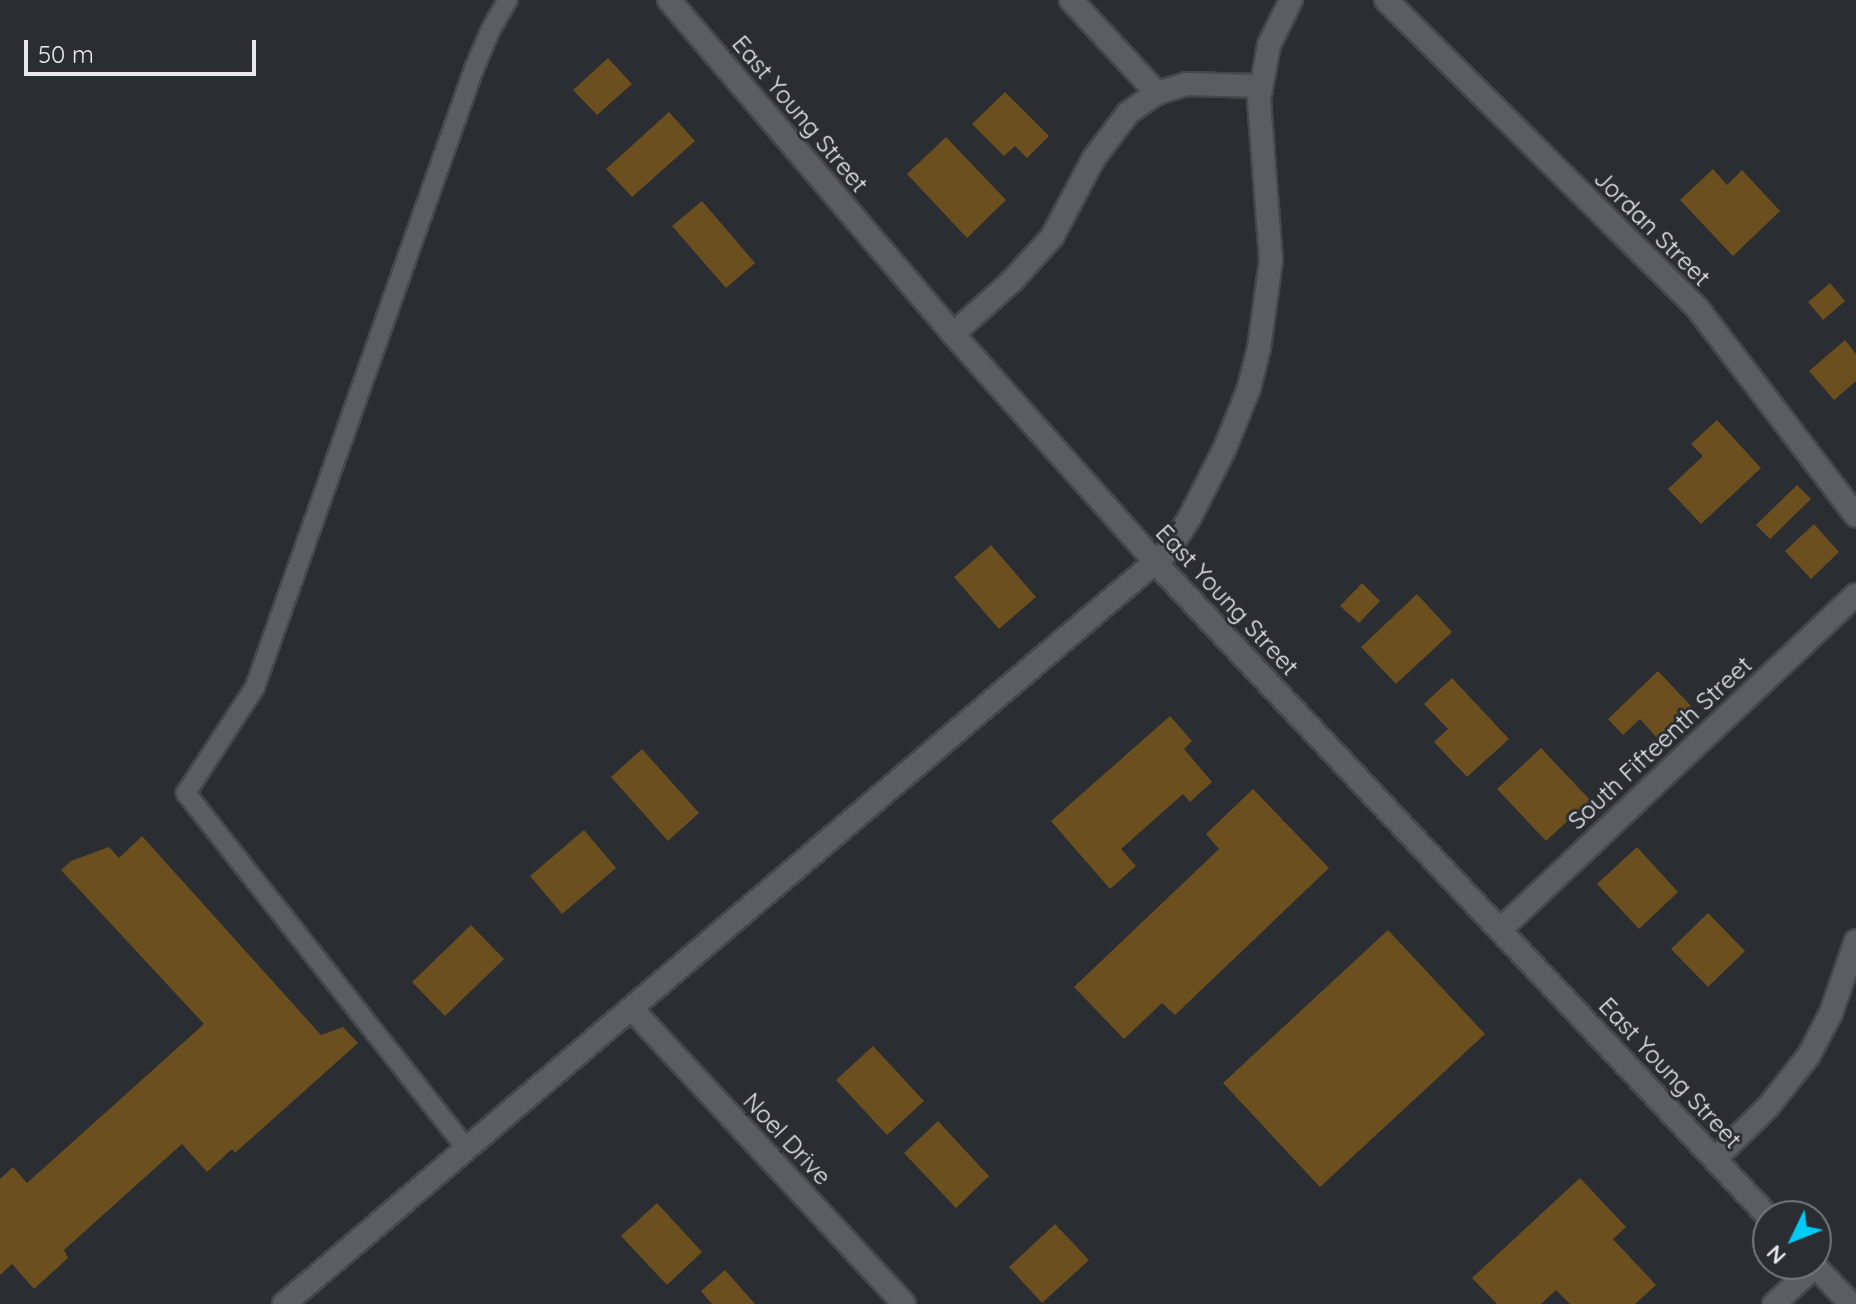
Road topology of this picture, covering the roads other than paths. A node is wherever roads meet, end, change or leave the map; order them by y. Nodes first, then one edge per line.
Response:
1 (508, 0) edge
2 (669, 0) edge
3 (1071, 0) edge
4 (1291, 0) edge
5 (1386, 0) edge
6 (1261, 86) junction
7 (1157, 93) junction
8 (953, 334) junction
9 (1856, 516) edge
10 (1156, 563) junction
11 (1856, 595) edge
12 (1501, 929) junction
13 (1856, 941) edge
14 (632, 1009) junction
15 (467, 1149) junction
16 (1715, 1159) junction
17 (1753, 1200) edge
18 (1799, 1280) edge
19 (1828, 1280) edge
20 (284, 1304) edge
21 (904, 1304) edge
22 (1774, 1304) edge
23 (1851, 1304) edge

1 - 15 lane
2 - 8 street, East Young Street
3 - 7 street
4 - 6 street
5 - 9 street, Jordan Street
6 - 7 street
6 - 10 street
7 - 8 street
8 - 10 street, East Young Street
10 - 12 street, East Young Street
10 - 14 street
11 - 12 street, South Fifteenth Street
12 - 16 street, East Young Street
13 - 16 street
14 - 15 street
14 - 21 street, Noel Drive
15 - 20 street
16 - 17 street, East Young Street
18 - 22 street
19 - 23 street

